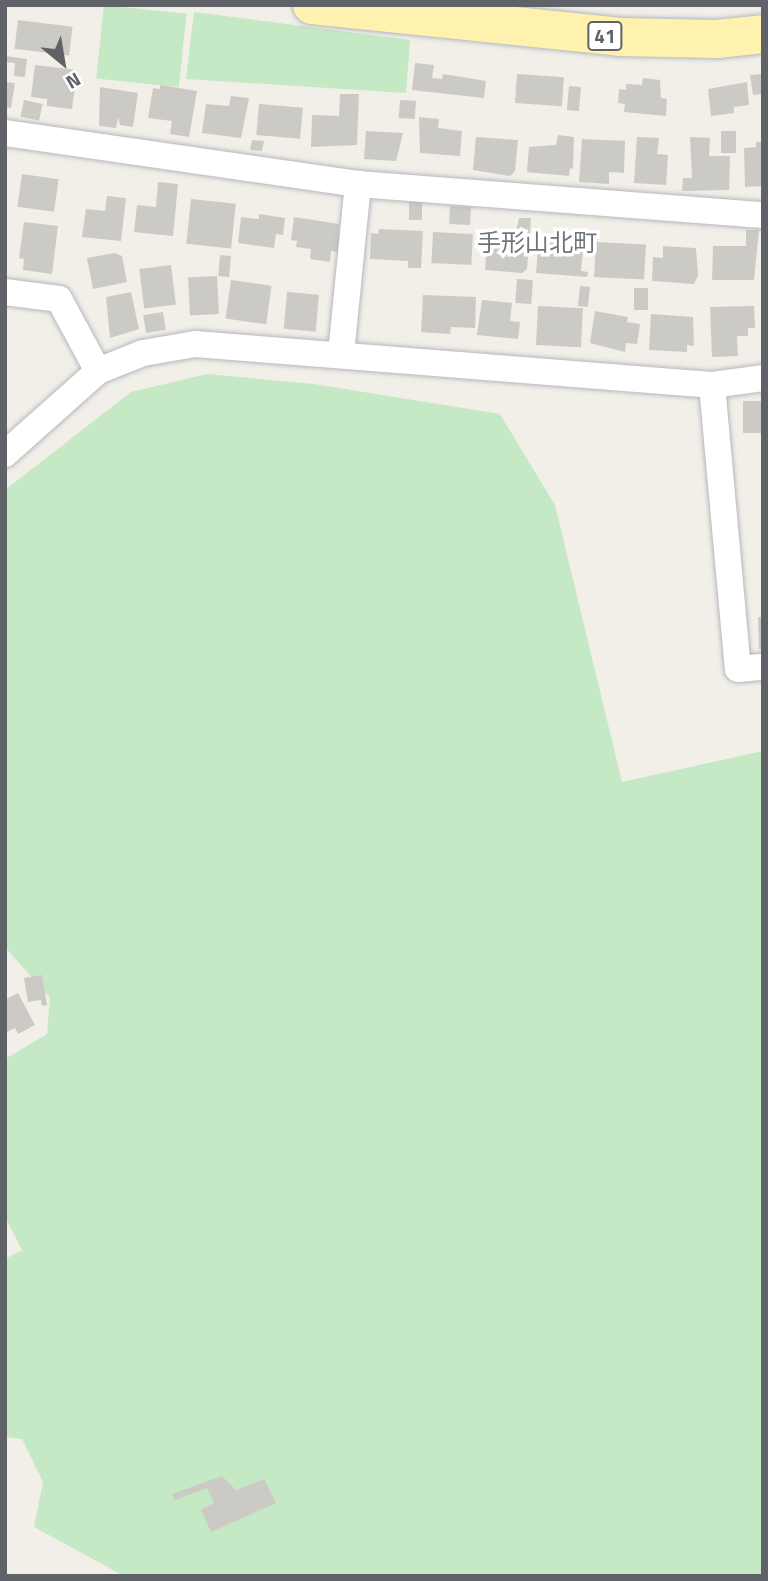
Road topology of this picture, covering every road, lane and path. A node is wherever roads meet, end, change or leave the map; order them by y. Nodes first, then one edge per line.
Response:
1 (312, 5) edge
2 (763, 34) edge
3 (5, 134) edge
4 (358, 184) junction
5 (763, 215) edge
6 (5, 292) edge
7 (341, 354) junction
8 (98, 371) junction
9 (763, 377) edge
10 (712, 385) junction
11 (5, 454) edge
12 (763, 667) edge

1 - 2 main road, 41
3 - 4 street
4 - 5 street
4 - 7 street
6 - 8 street
7 - 8 street
7 - 10 street
8 - 11 street
9 - 10 street
10 - 12 street

